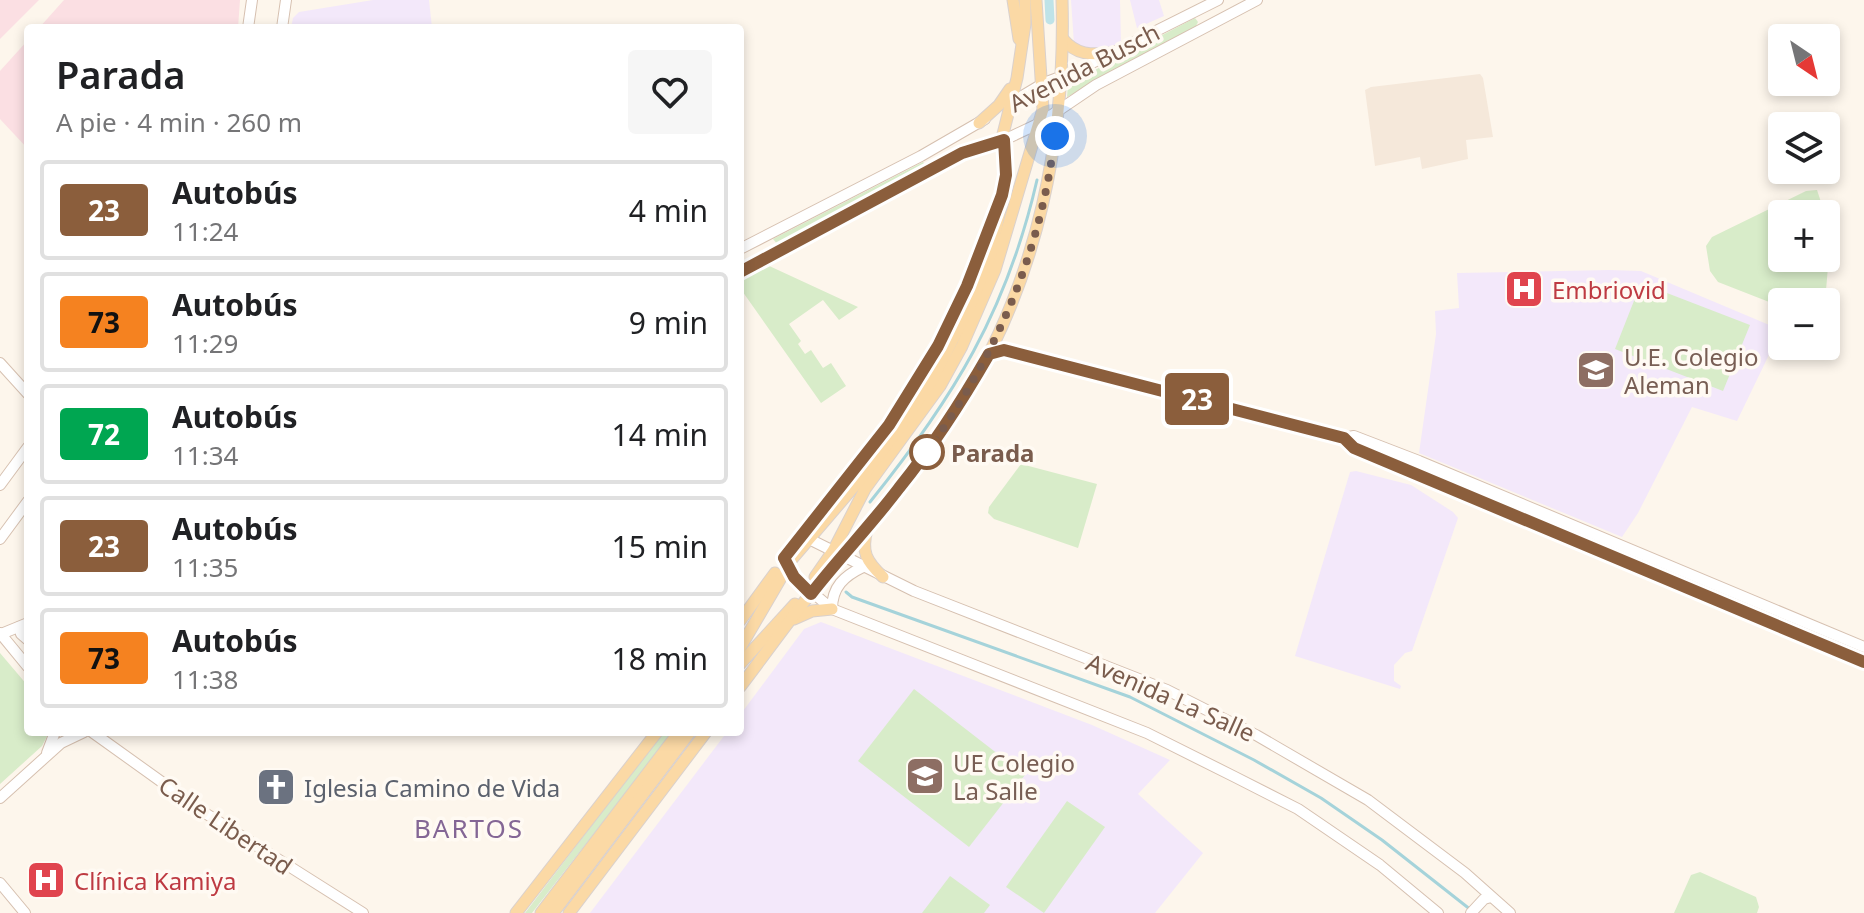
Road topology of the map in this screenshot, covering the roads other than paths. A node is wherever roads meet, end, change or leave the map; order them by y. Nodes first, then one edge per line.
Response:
1 (252, 0) edge
2 (286, 0) edge
3 (1013, 0) edge
4 (1025, 0) edge
5 (1036, 0) edge
6 (1062, 0) edge
7 (1218, 0) edge
8 (1257, 0) edge
9 (1203, 8) junction
10 (249, 24) edge
11 (283, 24) edge
12 (1063, 39) junction
13 (1020, 46) junction
14 (1166, 47) junction
15 (1111, 53) junction
16 (1018, 74) junction
17 (1061, 78) junction
18 (1044, 83) junction
19 (1010, 103) junction
20 (1058, 112) junction
21 (979, 123) junction
22 (1040, 123) junction
23 (1004, 140) junction
24 (925, 153) junction
25 (935, 167) junction
26 (1002, 195) junction
27 (744, 247) edge
28 (744, 270) edge
29 (960, 327) junction
30 (997, 338) junction
31 (937, 348) junction
32 (1011, 351) junction
33 (989, 354) junction
34 (0, 363) edge
35 (936, 373) junction
36 (24, 390) edge
37 (1344, 438) junction
38 (24, 452) edge
39 (0, 485) edge
40 (24, 506) edge
41 (867, 526) junction
42 (805, 537) junction
43 (0, 539) edge
44 (838, 553) junction
45 (786, 562) junction
46 (863, 567) junction
47 (883, 577) junction
48 (808, 592) junction
49 (832, 609) junction
50 (744, 616) edge
51 (790, 621) junction
52 (24, 625) edge
53 (1, 633) edge
54 (744, 641) edge
55 (24, 644) edge
56 (1864, 647) edge
57 (15, 651) junction
58 (744, 660) edge
59 (24, 662) edge
60 (1864, 662) edge
61 (744, 682) edge
62 (53, 736) edge
63 (73, 736) edge
64 (98, 736) edge
65 (654, 736) edge
66 (676, 736) edge
67 (687, 736) edge
68 (703, 736) edge
69 (44, 758) junction
70 (0, 798) edge
71 (0, 883) edge
72 (1485, 897) junction
73 (25, 913) edge
74 (363, 913) edge
75 (516, 913) edge
76 (541, 913) edge
77 (553, 913) edge
78 (569, 913) edge
79 (1438, 913) edge
80 (1471, 913) edge
81 (1510, 913) edge

1 - 10 main road
2 - 11 main road
3 - 13 main road
4 - 13 main road
5 - 18 main road
6 - 12 main road
7 - 9 main road, Avenida Busch
8 - 14 main road, Avenida Busch
9 - 14 main road
9 - 15 main road, Avenida Busch
12 - 15 main road
12 - 17 main road
13 - 16 main road
14 - 20 main road, Avenida Busch
15 - 17 main road, Avenida Busch
16 - 19 main road
16 - 21 main road
17 - 18 main road, Avenida Busch
17 - 20 main road
18 - 19 main road, Avenida Busch
18 - 22 main road
19 - 21 main road, Avenida Busch
19 - 23 main road
20 - 22 main road, Avenida Busch
20 - 30 main road
21 - 24 main road, Avenida Busch
22 - 23 main road, Avenida Busch
22 - 44 main road
23 - 25 main road, Avenida Busch
23 - 26 main road
24 - 25 main road
24 - 27 main road, Avenida Busch
25 - 28 main road, Avenida Busch
26 - 29 main road
26 - 31 main road
29 - 31 main road
29 - 35 main road
30 - 32 main road
30 - 33 main road
31 - 35 main road
31 - 42 main road
32 - 33 main road
32 - 37 main road
33 - 41 main road
34 - 36 main road
35 - 42 main road
37 - 56 main road
37 - 60 main road
38 - 39 main road
40 - 43 main road
41 - 44 main road
41 - 47 main road
42 - 44 main road, Avenida La Salle
42 - 45 main road
44 - 46 main road, Avenida La Salle
44 - 48 main road
45 - 48 main road, Avenida La Salle
45 - 50 main road
45 - 54 main road
46 - 47 main road, Avenida La Salle
46 - 49 main road
47 - 72 main road, Avenida La Salle
48 - 49 main road, Avenida La Salle
48 - 51 main road
48 - 58 main road
49 - 51 main road
49 - 79 main road, Avenida La Salle
51 - 61 main road
52 - 53 main road
53 - 57 main road
55 - 57 main road
57 - 59 main road
62 - 69 main road
63 - 69 main road
64 - 74 main road, Calle Libertad
65 - 75 main road
66 - 76 main road
67 - 77 main road
68 - 78 main road
69 - 70 main road
71 - 73 main road
72 - 80 main road
72 - 81 main road, Avenida La Salle

